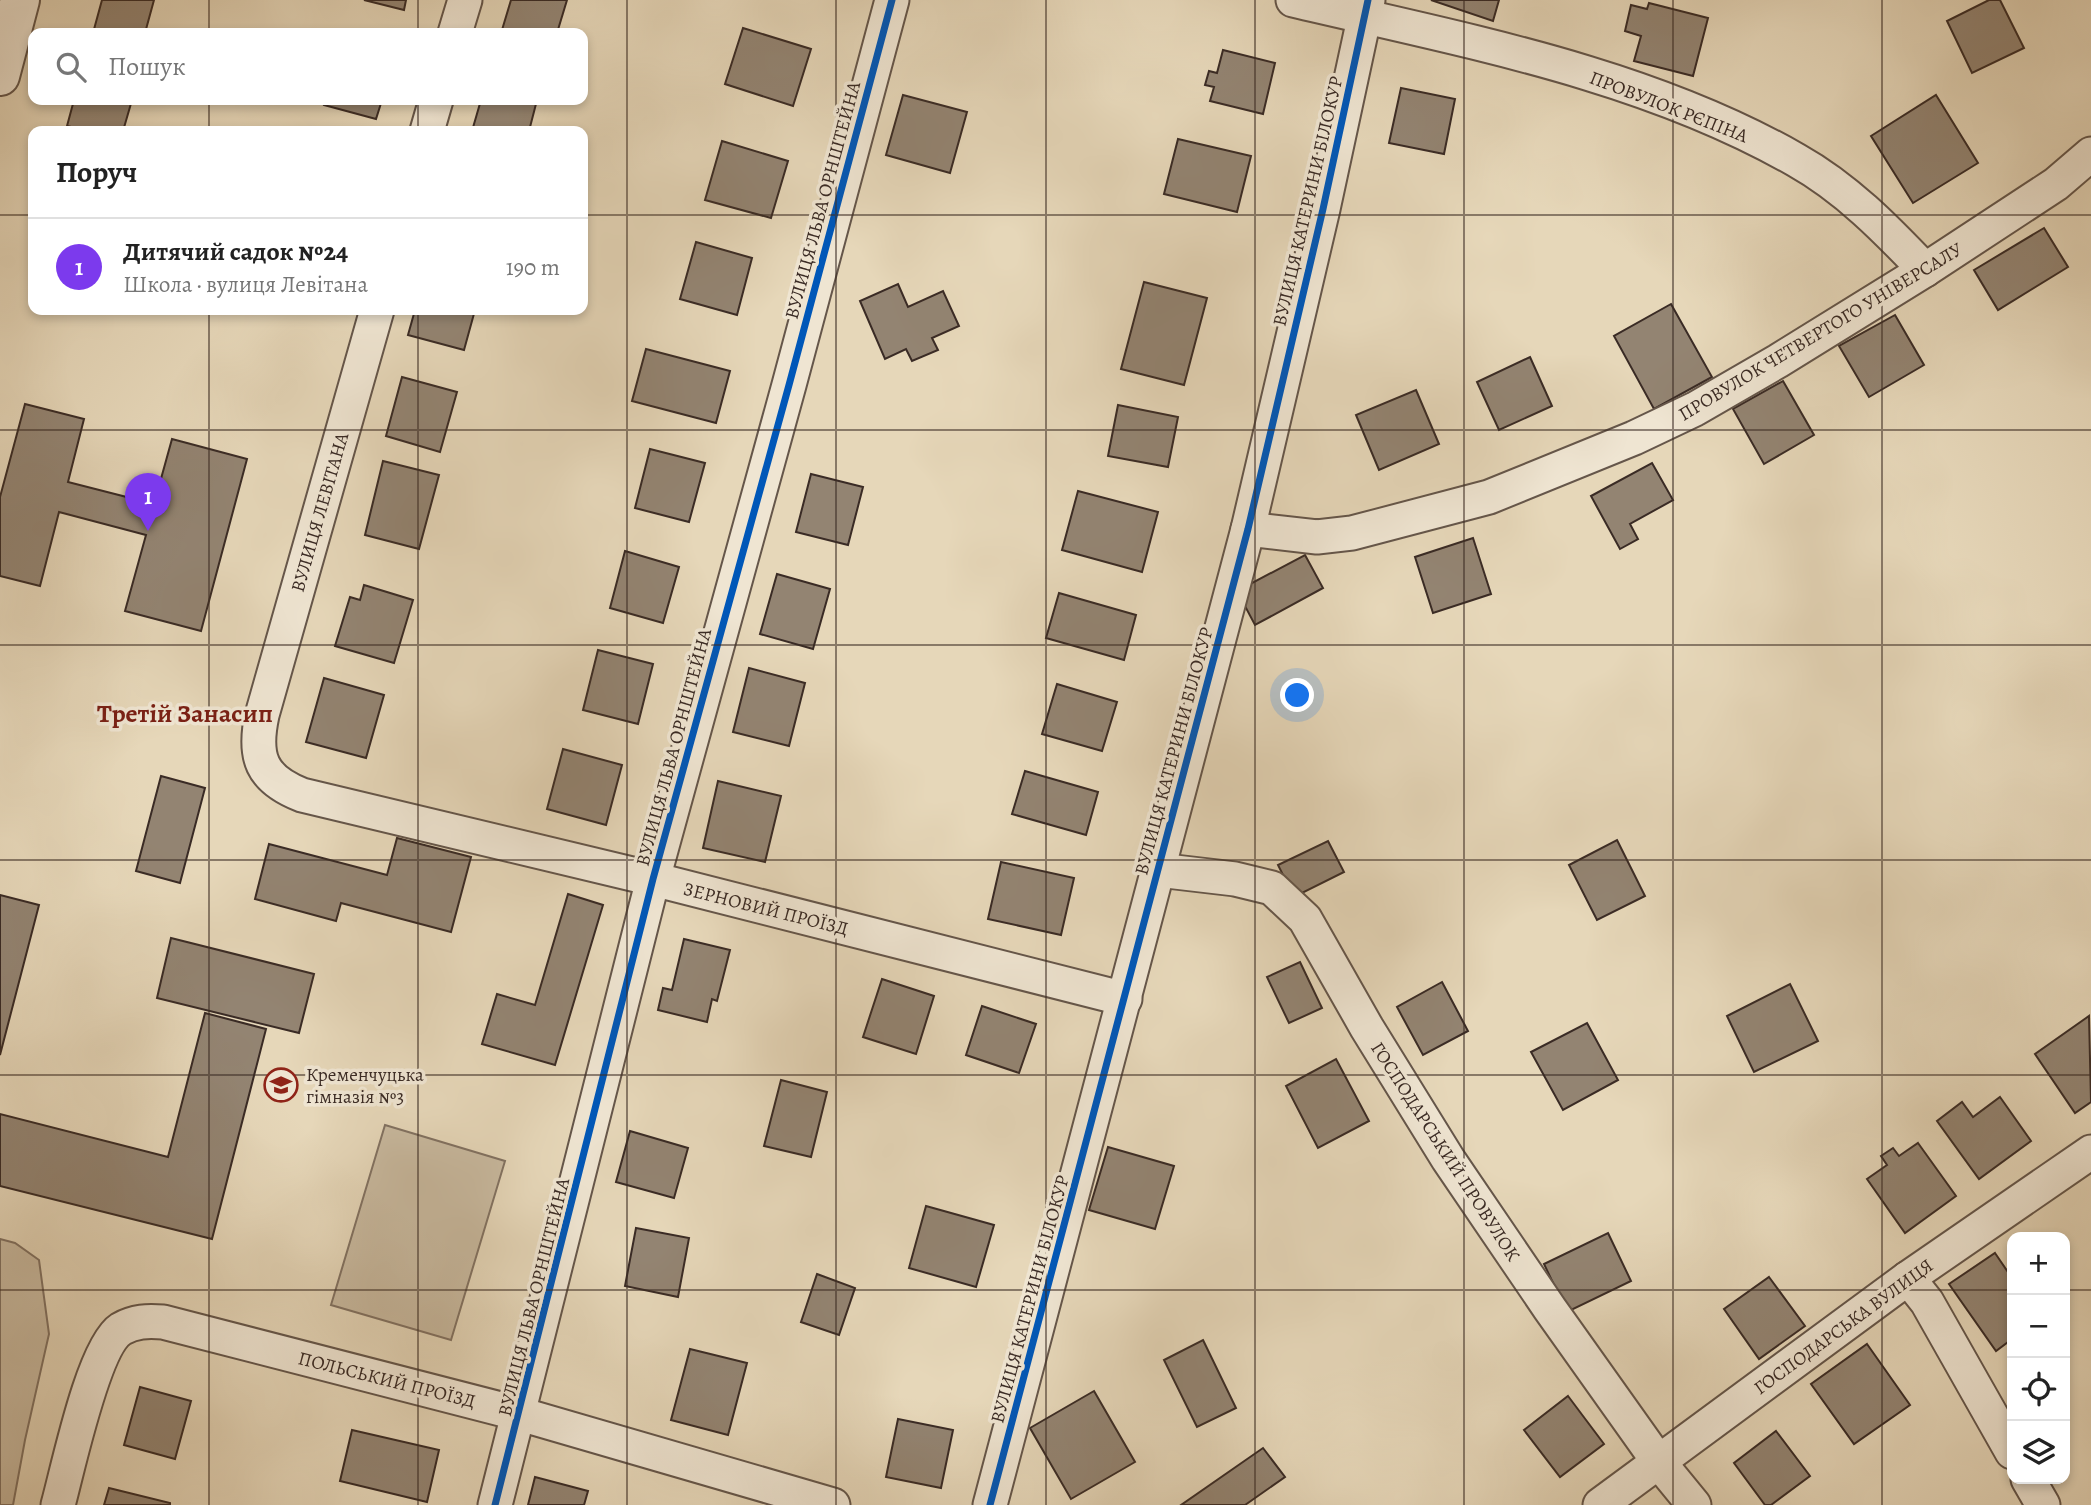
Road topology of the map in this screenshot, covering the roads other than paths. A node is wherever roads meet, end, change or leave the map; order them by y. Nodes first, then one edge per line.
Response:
1 (20, 0) edge
2 (465, 0) edge
3 (892, 0) edge
4 (1293, 0) edge
5 (1366, 8) edge
6 (457, 28) edge
7 (0, 76) edge
8 (435, 105) edge
9 (428, 126) edge
10 (2091, 154) edge
11 (1925, 270) junction
12 (376, 315) edge
13 (1248, 529) junction
14 (262, 715) joint
15 (1158, 870) junction
16 (653, 878) junction
17 (1125, 999) junction
18 (2091, 1152) edge
19 (1908, 1278) junction
20 (520, 1414) junction
21 (2007, 1442) edge
22 (1658, 1461) junction
23 (2031, 1484) edge
24 (58, 1505) edge
25 (495, 1505) edge
26 (833, 1505) edge
27 (990, 1505) edge
28 (1600, 1505) edge
29 (1694, 1505) edge
30 (2043, 1505) edge

1 - 7 street
2 - 6 street
3 - 16 street, ВУЛИЦЯ ЛЬВА ОРНШТЕЙНА
4 - 5 street, ПРОВУЛОК РЄПІНА
5 - 11 street, ПРОВУЛОК РЄПІНА
5 - 13 street, ВУЛИЦЯ КАТЕРИНИ БІЛОКУР
8 - 9 street
10 - 11 street, ПРОВУЛОК ЧЕТВЕРТОГО УНІВЕРСАЛУ
11 - 13 street, ПРОВУЛОК ЧЕТВЕРТОГО УНІВЕРСАЛУ
12 - 14 street, ВУЛИЦЯ ЛЕВІТАНА
13 - 15 street, ВУЛИЦЯ КАТЕРИНИ БІЛОКУР
14 - 16 street, ЗЕРНОВИЙ ПРОЇЗД
15 - 17 street, ВУЛИЦЯ КАТЕРИНИ БІЛОКУР
15 - 22 street, ГОСПОДАРСЬКИЙ ПРОВУЛОК
16 - 17 street, ЗЕРНОВИЙ ПРОЇЗД
16 - 20 street, ВУЛИЦЯ ЛЬВА ОРНШТЕЙНА
17 - 27 street, ВУЛИЦЯ КАТЕРИНИ БІЛОКУР
18 - 19 street, ГОСПОДАРСЬКА ВУЛИЦЯ
19 - 21 street
19 - 22 street, ГОСПОДАРСЬКА ВУЛИЦЯ
20 - 24 street, ПОЛЬСЬКИЙ ПРОЇЗД
20 - 25 street, ВУЛИЦЯ ЛЬВА ОРНШТЕЙНА
20 - 26 street, ПОЛЬСЬКИЙ ПРОЇЗД
22 - 28 street, ГОСПОДАРСЬКА ВУЛИЦЯ
22 - 29 street, ГОСПОДАРСЬКИЙ ПРОВУЛОК
23 - 30 street

